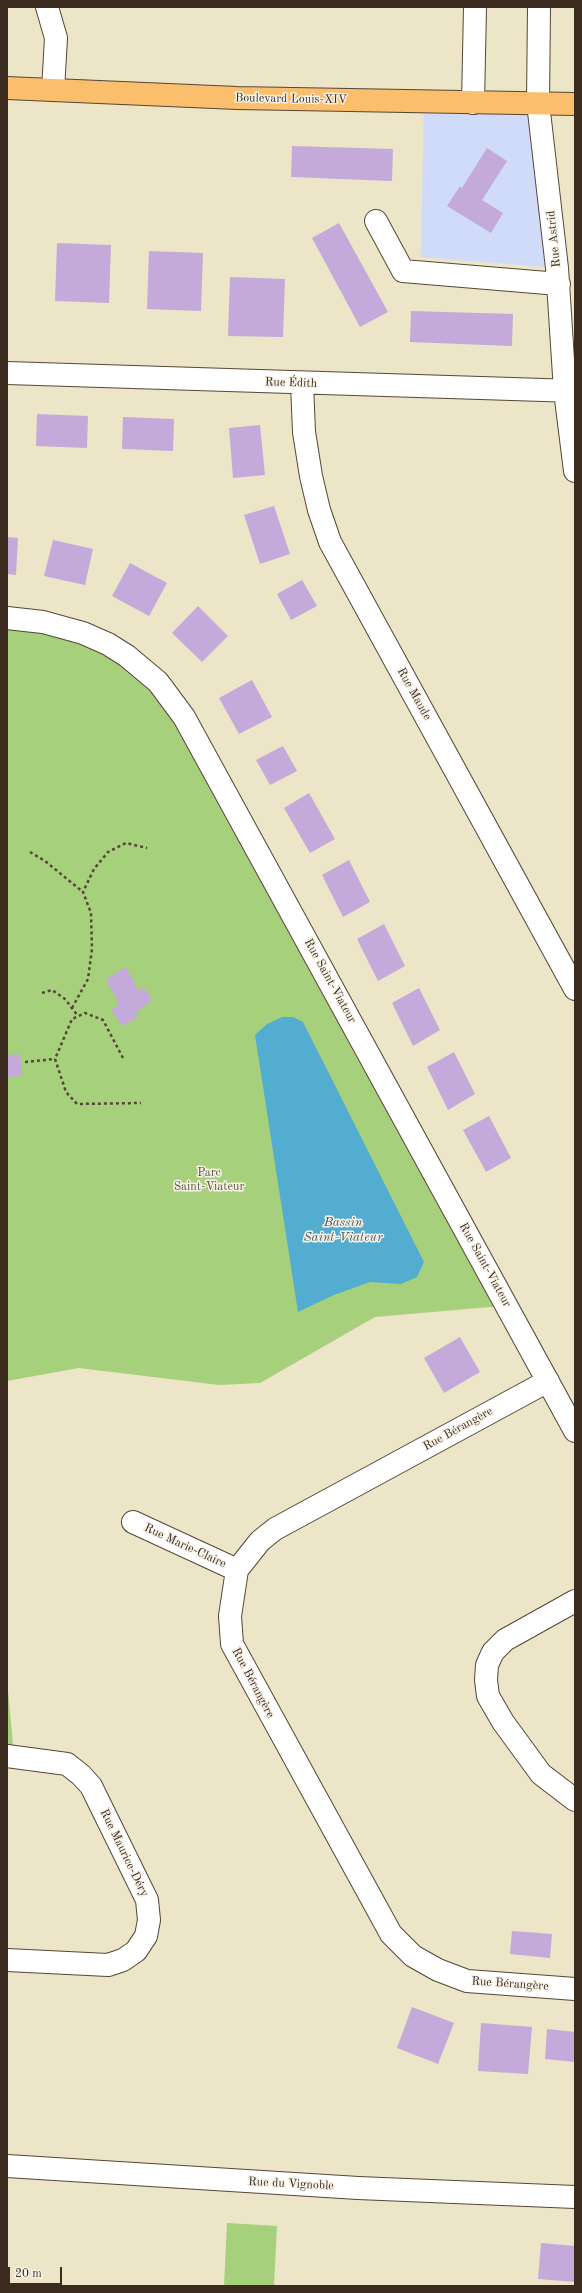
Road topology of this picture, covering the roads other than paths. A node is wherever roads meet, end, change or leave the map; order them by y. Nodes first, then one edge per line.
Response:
1 (47, 7) edge
2 (475, 7) edge
3 (539, 7) edge
4 (7, 88) edge
5 (53, 90) junction
6 (473, 103) junction
7 (538, 103) junction
8 (575, 104) edge
9 (376, 221) dead end
10 (559, 284) junction
11 (7, 373) edge
12 (302, 384) junction
13 (570, 391) edge
14 (575, 471) edge
15 (7, 618) edge
16 (575, 989) edge
17 (548, 1381) junction
18 (575, 1431) edge
19 (133, 1522) dead end
20 (237, 1570) junction
21 (575, 1601) edge
22 (7, 1756) edge
23 (575, 1800) edge
24 (7, 1960) edge
25 (575, 1989) edge
26 (7, 2166) edge
27 (575, 2197) edge

1 - 5 street
2 - 6 street
3 - 7 street, Rue Astrid
4 - 5 main road, Boulevard Louis-XIV
5 - 6 main road, Boulevard Louis-XIV
6 - 7 main road, Boulevard Louis-XIV
7 - 8 main road, Boulevard Louis-XIV
7 - 10 street, Rue Astrid
9 - 10 street
10 - 13 street, Rue Astrid
11 - 12 street, Rue Édith
12 - 13 street, Rue Édith
12 - 16 street, Rue Maude
13 - 14 street, Rue Astrid
15 - 17 street, Rue Saint-Viateur
17 - 18 street, Rue Saint-Viateur
17 - 20 street, Rue Bérangère
19 - 20 street, Rue Marie-Claire
20 - 25 street, Rue Bérangère
21 - 23 street
22 - 24 street, Rue Maurice-Déry
26 - 27 street, Rue du Vignoble

